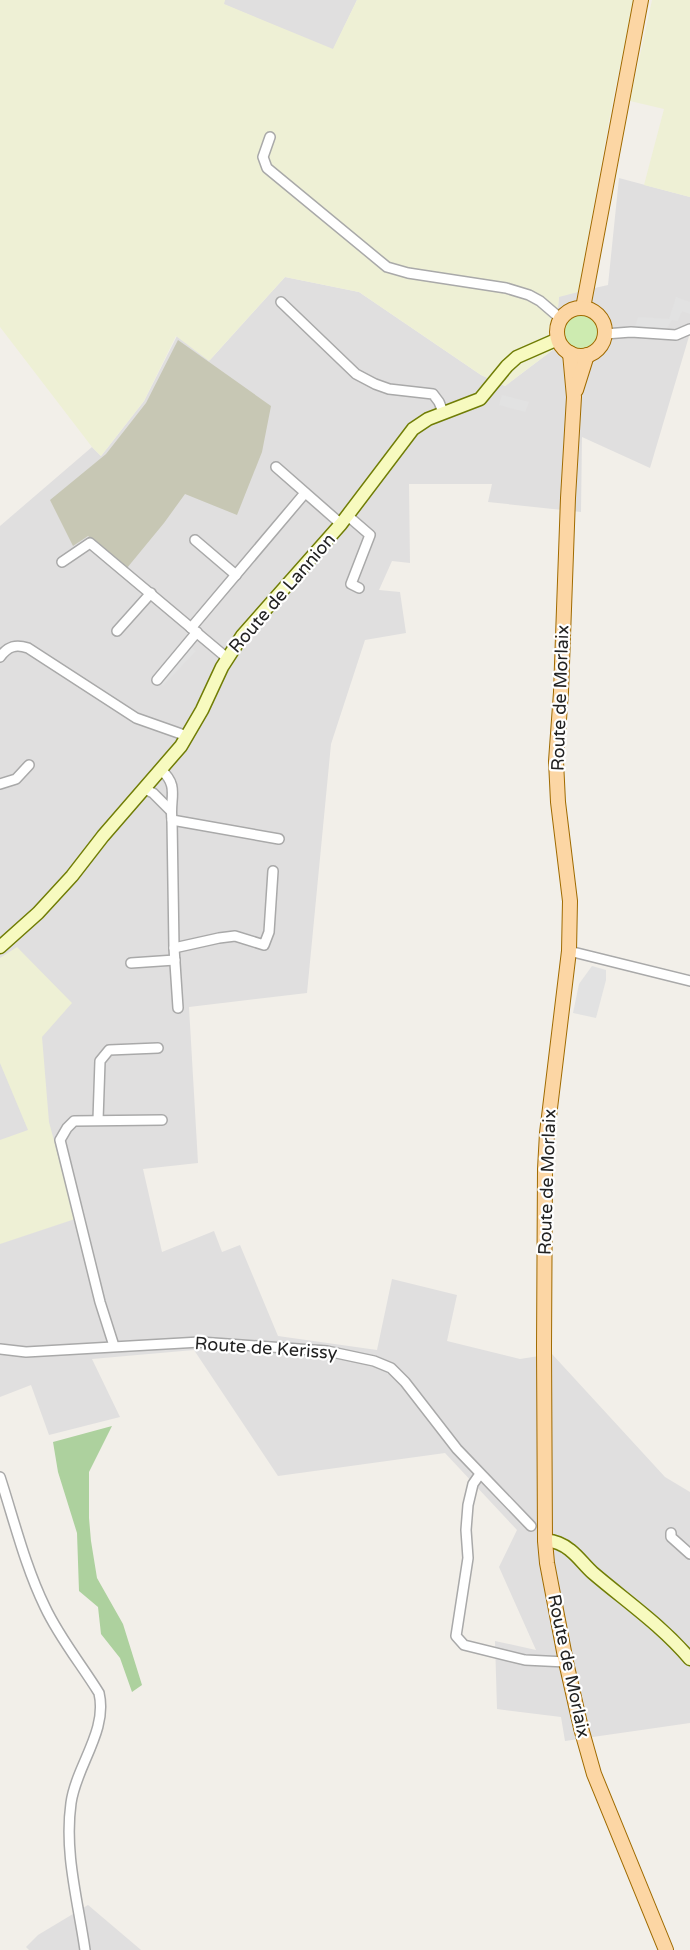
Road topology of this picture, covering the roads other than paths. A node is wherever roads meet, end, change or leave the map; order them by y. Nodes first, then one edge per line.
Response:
1 (641, 0) edge
2 (270, 137) dead end
3 (281, 302) dead end
4 (583, 308) junction
5 (561, 319) junction
6 (690, 329) edge
7 (605, 334) junction
8 (558, 339) junction
9 (570, 353) junction
10 (587, 355) junction
11 (574, 397) junction
12 (443, 412) junction
13 (276, 467) dead end
14 (306, 493) junction
15 (345, 520) junction
16 (195, 540) dead end
17 (62, 562) dead end
18 (236, 575) junction
19 (359, 588) dead end
20 (151, 593) junction
21 (194, 630) junction
22 (117, 631) dead end
23 (0, 657) edge
24 (227, 658) junction
25 (157, 680) dead end
26 (188, 736) junction
27 (29, 765) dead end
28 (161, 770) junction
29 (0, 784) edge
30 (144, 789) junction
31 (170, 810) junction
32 (172, 820) junction
33 (279, 839) dead end
34 (273, 871) dead end
35 (0, 947) edge
36 (174, 948) junction
37 (569, 951) junction
38 (175, 960) junction
39 (131, 963) dead end
40 (690, 981) edge
41 (178, 1008) dead end
42 (158, 1048) dead end
43 (98, 1120) junction
44 (162, 1120) dead end
45 (114, 1346) junction
46 (0, 1349) edge
47 (480, 1474) junction
48 (0, 1477) edge
49 (531, 1526) dead end
50 (670, 1533) dead end
51 (545, 1541) junction
52 (690, 1554) edge
53 (690, 1659) edge
54 (567, 1662) junction
55 (85, 1950) edge
56 (666, 1950) edge

1 - 4 main road
2 - 5 street
3 - 12 street
4 - 5 main road
4 - 7 main road
5 - 8 main road
6 - 7 street
7 - 10 main road
8 - 9 main road
8 - 12 street, Route de Lannion
9 - 10 main road
9 - 11 main road, Route de Morlaix
10 - 11 main road, Route de Morlaix
11 - 37 main road, Route de Morlaix
12 - 15 street, Route de Lannion
13 - 14 street
14 - 15 street
14 - 18 street
15 - 19 street
15 - 24 street, Route de Lannion
16 - 18 street
17 - 20 street
18 - 21 street
20 - 21 street
20 - 22 street
21 - 24 street
21 - 25 street
23 - 26 street
24 - 26 street, Route de Lannion
26 - 28 street, Route de Lannion
27 - 29 street
28 - 30 street, Route de Lannion
28 - 31 street
30 - 31 street
30 - 35 street, Route de Lannion
31 - 32 street
32 - 33 street
32 - 36 street
34 - 36 street
36 - 38 street
37 - 40 street
37 - 51 main road, Route de Morlaix
38 - 39 street
38 - 41 street
42 - 43 street
43 - 44 street
43 - 45 street
45 - 46 street, Route de Kerissy
45 - 47 street, Route de Kerissy
47 - 49 street, Route de Kerissy
47 - 54 street
48 - 55 street
50 - 52 street
51 - 53 street
51 - 54 main road, Route de Morlaix
54 - 56 main road, Route de Morlaix

